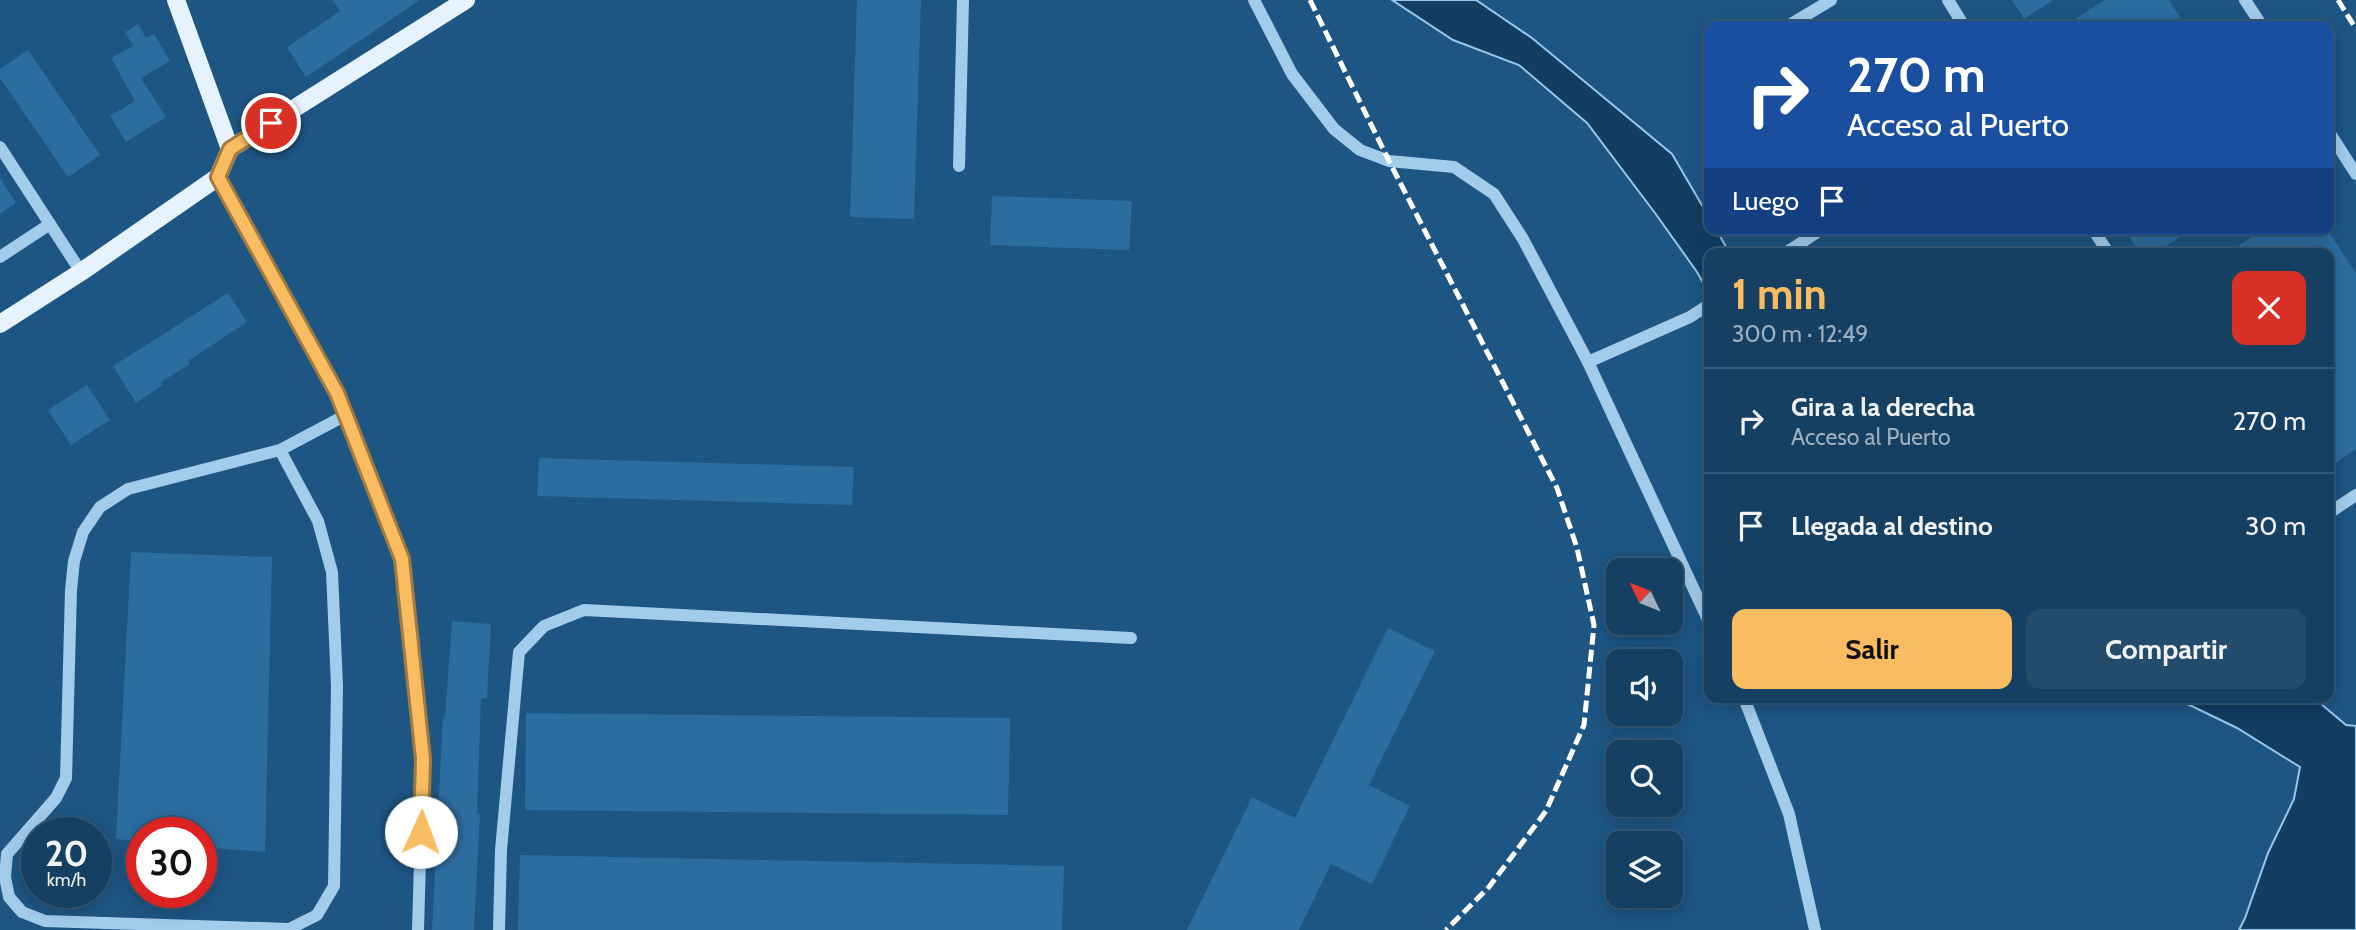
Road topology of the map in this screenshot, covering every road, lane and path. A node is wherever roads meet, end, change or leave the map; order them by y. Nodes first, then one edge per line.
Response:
1 (176, 0) edge
2 (466, 0) edge
3 (963, 0) edge
4 (1254, 0) edge
5 (1831, 0) edge
6 (1948, 0) edge
7 (2245, 0) edge
8 (1796, 21) edge
9 (1961, 21) edge
10 (2259, 21) edge
11 (2334, 140) edge
12 (0, 147) edge
13 (230, 149) junction
14 (959, 166) dead end
15 (2356, 174) edge
16 (218, 177) junction
17 (50, 224) junction
18 (1813, 235) edge
19 (1793, 248) edge
20 (0, 257) edge
21 (81, 272) junction
22 (1704, 308) edge
23 (0, 324) edge
24 (1588, 362) junction
25 (346, 415) junction
26 (280, 450) junction
27 (2356, 495) edge
28 (2334, 510) edge
29 (1704, 611) edge
30 (1131, 638) dead end
31 (1746, 703) edge
32 (418, 930) edge
33 (499, 930) edge
34 (1815, 930) edge

1 - 13 main road
2 - 13 main road
3 - 14 street
4 - 24 street
5 - 8 street
6 - 9 street
7 - 10 street
11 - 15 street
12 - 17 street
13 - 16 main road
16 - 21 main road
16 - 25 street
17 - 20 street
17 - 21 street
18 - 19 street
21 - 23 main road
22 - 24 street
24 - 29 street
25 - 26 street
25 - 32 street
26 - 26 street
27 - 28 street
30 - 33 street
31 - 34 street

